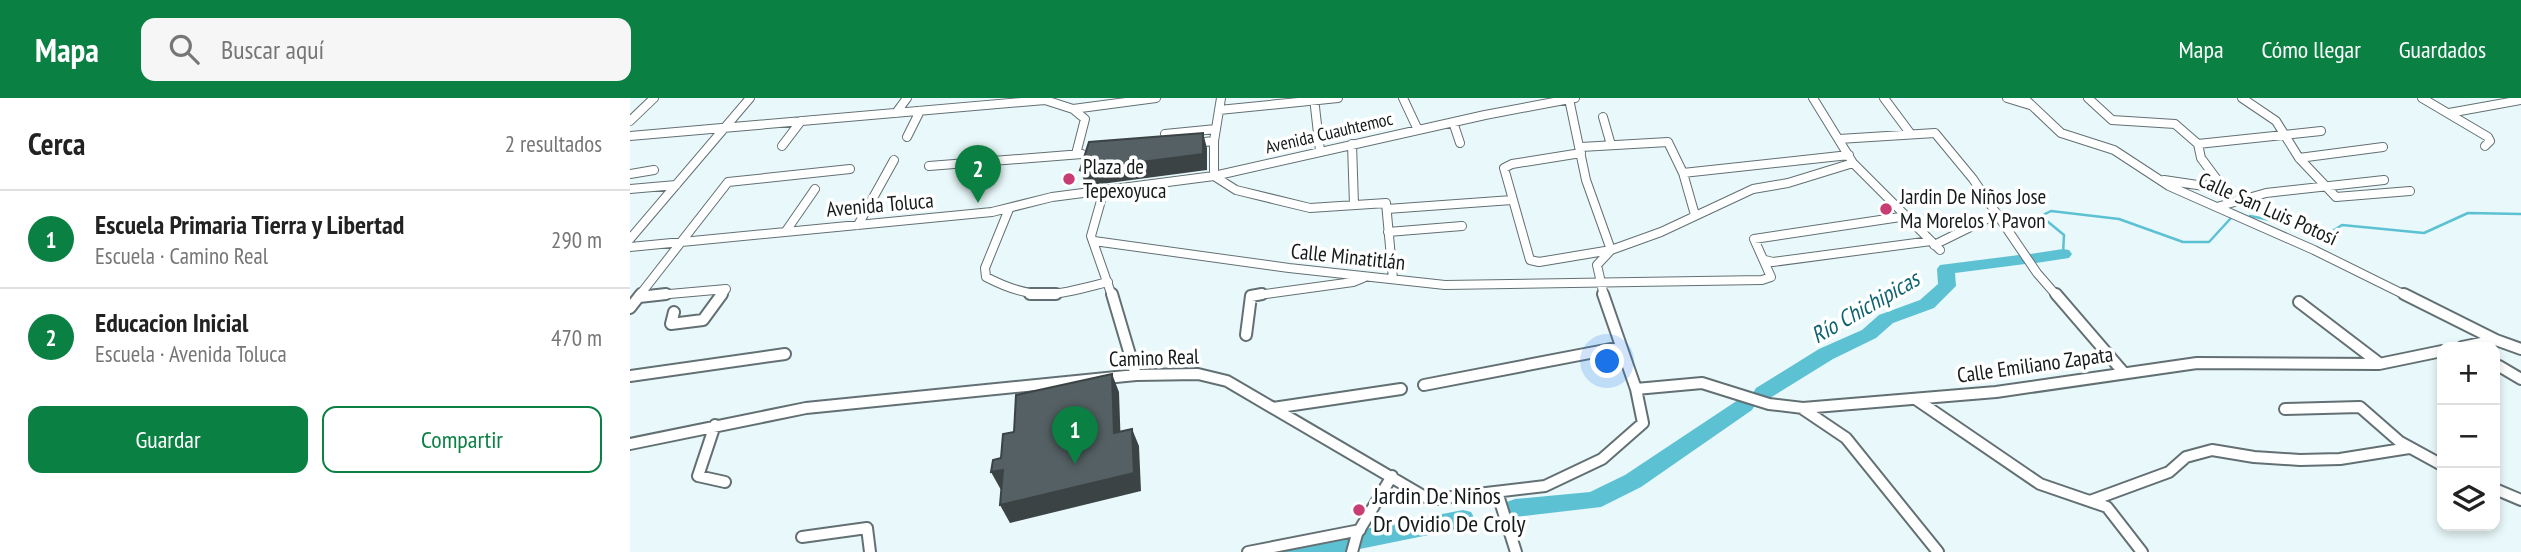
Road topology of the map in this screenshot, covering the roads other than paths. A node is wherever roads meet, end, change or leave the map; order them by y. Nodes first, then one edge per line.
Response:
1 (654, 98) edge
2 (750, 98) edge
3 (908, 98) edge
4 (1156, 98) edge
5 (1221, 98) edge
6 (1338, 98) edge
7 (1403, 98) edge
8 (1813, 98) edge
9 (1884, 98) edge
10 (2007, 98) edge
11 (2024, 98) edge
12 (2088, 98) edge
13 (2242, 98) edge
14 (2422, 98) edge
15 (1045, 99) edge
16 (1572, 99) edge
17 (1134, 100) edge
18 (1314, 100) edge
19 (2521, 100) edge
20 (1528, 102) edge
21 (2034, 106) junction
22 (1073, 109) junction
23 (1219, 110) junction
24 (920, 111) junction
25 (896, 113) junction
26 (2449, 113) junction
27 (1603, 117) dead end
28 (630, 121) edge
29 (801, 121) junction
30 (1453, 122) junction
31 (724, 128) junction
32 (1216, 129) junction
33 (1418, 130) junction
34 (2321, 131) dead end
35 (1910, 133) junction
36 (1165, 134) edge
37 (2285, 135) junction
38 (630, 136) edge
39 (907, 137) dead end
40 (1839, 139) junction
41 (1214, 141) junction
42 (1460, 143) dead end
43 (1189, 144) edge
44 (1352, 144) junction
45 (2198, 144) junction
46 (1611, 145) junction
47 (782, 146) dead end
48 (2485, 146) dead end
49 (2383, 147) dead end
50 (1581, 150) junction
51 (1321, 151) junction
52 (1088, 153) edge
53 (1076, 155) junction
54 (2299, 158) junction
55 (1851, 159) junction
56 (894, 160) dead end
57 (929, 166) dead end
58 (850, 169) dead end
59 (654, 170) dead end
60 (1683, 173) junction
61 (630, 174) edge
62 (1214, 176) junction
63 (2157, 179) junction
64 (2384, 180) dead end
65 (676, 185) junction
66 (2325, 188) junction
67 (630, 189) edge
68 (815, 189) dead end
69 (1104, 190) junction
70 (2410, 191) dead end
71 (1512, 200) junction
72 (1354, 205) junction
73 (2217, 207) junction
74 (1009, 209) junction
75 (1387, 209) junction
76 (1997, 214) junction
77 (1695, 215) junction
78 (1907, 216) junction
79 (858, 225) junction
80 (1462, 226) dead end
81 (786, 231) junction
82 (1388, 232) junction
83 (630, 239) edge
84 (1094, 241) junction
85 (681, 242) junction
86 (1935, 245) junction
87 (630, 247) edge
88 (1611, 250) junction
89 (1765, 260) junction
90 (1367, 276) junction
91 (1393, 279) junction
92 (1108, 282) junction
93 (1599, 282) junction
94 (639, 297) junction
95 (2299, 302) dead end
96 (630, 308) edge
97 (674, 312) dead end
98 (1246, 335) dead end
99 (2496, 340) junction
100 (2486, 342) edge
101 (1621, 347) junction
102 (2519, 347) edge
103 (2437, 352) edge
104 (785, 354) dead end
105 (2379, 363) junction
106 (2500, 367) edge
107 (2124, 373) junction
108 (1136, 375) junction
109 (630, 376) edge
110 (2521, 379) edge
111 (1424, 385) dead end
112 (1636, 389) junction
113 (1401, 390) dead end
114 (1917, 400) junction
115 (1273, 408) junction
116 (1803, 408) junction
117 (2285, 409) dead end
118 (715, 425) junction
119 (630, 444) edge
120 (2409, 448) junction
121 (2437, 462) edge
122 (1392, 476) junction
123 (725, 482) dead end
124 (2500, 491) edge
125 (1497, 492) junction
126 (2521, 500) edge
127 (2090, 501) junction
128 (1359, 532) junction
129 (802, 537) dead end
130 (1352, 550) edge
131 (870, 552) edge
132 (1248, 552) edge
133 (1516, 552) edge
134 (1937, 552) edge
135 (2142, 552) edge

1 - 28 street
2 - 31 street
3 - 25 street
4 - 17 street
5 - 23 street
6 - 18 street
7 - 33 street
8 - 40 street
9 - 35 street
10 - 21 street, Calle San Luis Potosí
11 - 21 street
12 - 45 street
13 - 37 street
14 - 26 street
15 - 22 street
15 - 24 street
16 - 20 street, Avenida Cuauhtemoc
16 - 50 street
17 - 22 street
18 - 23 street
18 - 51 street
19 - 26 street
20 - 30 street, Avenida Cuauhtemoc
21 - 63 street, Calle San Luis Potosí
22 - 53 street
23 - 32 street
24 - 25 street
24 - 39 street
25 - 29 street
26 - 48 street
27 - 46 street
29 - 31 street
29 - 47 street
30 - 33 street, Avenida Cuauhtemoc
30 - 42 street
31 - 38 street
31 - 65 street
32 - 36 street
32 - 41 street
33 - 44 street, Avenida Cuauhtemoc
34 - 37 street
35 - 40 street
35 - 76 street
37 - 45 street
37 - 54 street
40 - 55 street
41 - 43 street
41 - 62 street
44 - 51 street, Avenida Cuauhtemoc
44 - 72 street
45 - 63 street
46 - 50 street
46 - 60 street
49 - 54 street
50 - 71 street
50 - 88 street
51 - 62 street, Avenida Cuauhtemoc
52 - 53 street
53 - 57 street
54 - 66 street
55 - 60 street
55 - 77 street
55 - 78 street
56 - 79 street
58 - 85 street
59 - 61 street
60 - 77 street
62 - 69 street, Avenida Toluca
62 - 72 street
63 - 73 street, Calle San Luis Potosí
64 - 66 street
65 - 67 street
65 - 83 street
66 - 70 street
66 - 73 street
68 - 81 street
69 - 74 street, Avenida Toluca
69 - 84 street
71 - 75 street
71 - 88 street
72 - 75 street
73 - 99 street, Calle San Luis Potosí
74 - 79 street, Avenida Toluca
74 - 92 street
75 - 82 street
76 - 86 street
76 - 107 street
77 - 88 street
78 - 86 street
78 - 89 street
79 - 81 street, Avenida Toluca
80 - 82 street
81 - 85 street, Avenida Toluca
82 - 91 street
84 - 90 street, Calle Minatitlán
84 - 92 street
85 - 87 street, Avenida Toluca
85 - 94 street
86 - 89 street
88 - 93 street
89 - 93 street, Calle Minatitlán
90 - 91 street, Calle Minatitlán
90 - 98 street
91 - 93 street, Calle Minatitlán
92 - 108 street
93 - 101 street
94 - 96 street
94 - 97 street
95 - 105 street
99 - 100 street
99 - 102 street, Calle San Luis Potosí
101 - 111 street
101 - 112 street
103 - 105 street, Calle Emiliano Zapata
104 - 109 street
105 - 107 street, Calle Emiliano Zapata
106 - 110 street
107 - 114 street, Calle Emiliano Zapata
108 - 115 street, Camino Real
108 - 118 street, Camino Real
112 - 116 street, Calle Emiliano Zapata
112 - 125 street, Camino Real
113 - 115 street
114 - 116 street, Calle Emiliano Zapata
114 - 127 street
115 - 122 street, Camino Real
116 - 134 street
117 - 120 street
118 - 119 street, Camino Real
118 - 123 street
120 - 121 street
120 - 127 street
122 - 125 street, Camino Real
122 - 128 street
124 - 126 street
125 - 133 street
127 - 135 street
128 - 130 street
128 - 132 street
129 - 131 street

